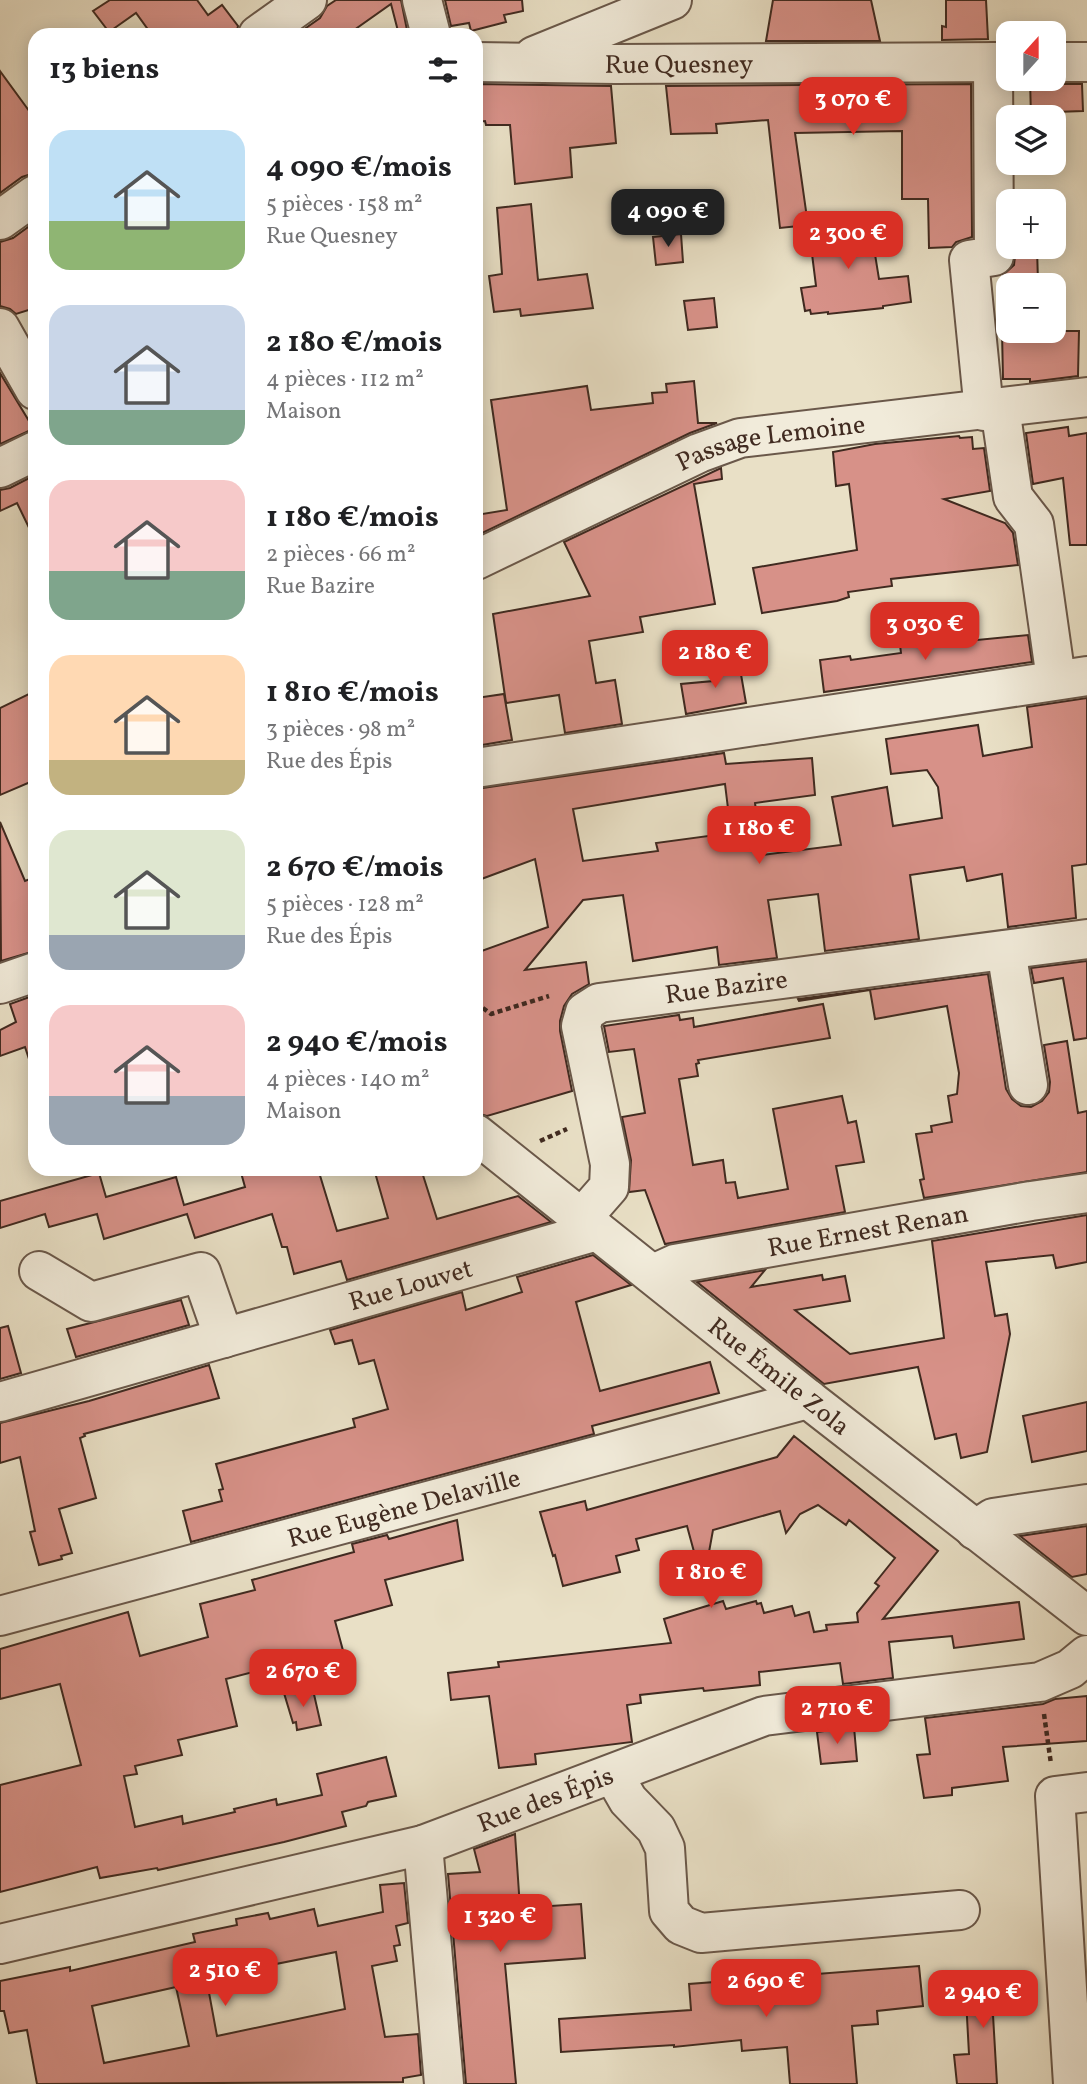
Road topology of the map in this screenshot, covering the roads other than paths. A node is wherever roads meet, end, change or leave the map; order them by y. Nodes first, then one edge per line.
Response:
1 (307, 0) edge
2 (422, 0) edge
3 (672, 0) edge
4 (268, 28) edge
5 (429, 28) edge
6 (483, 62) edge
7 (519, 62) junction
8 (996, 62) edge
9 (1066, 62) edge
10 (1087, 62) edge
11 (1000, 91) edge
12 (28, 200) edge
13 (0, 220) edge
14 (0, 328) edge
15 (28, 378) edge
16 (1087, 397) edge
17 (992, 410) junction
18 (28, 454) edge
19 (0, 468) edge
20 (483, 557) edge
21 (1071, 677) edge
22 (483, 767) edge
23 (1087, 939) edge
24 (1006, 950) junction
25 (28, 974) edge
26 (0, 984) edge
27 (1028, 1085) dead end
28 (490, 1145) edge
29 (1087, 1193) edge
30 (589, 1225) junction
31 (40, 1270) dead end
32 (653, 1274) junction
33 (224, 1338) junction
34 (807, 1399) junction
35 (0, 1402) edge
36 (1087, 1504) edge
37 (975, 1530) junction
38 (0, 1616) edge
39 (1087, 1616) edge
40 (1087, 1655) edge
41 (613, 1774) junction
42 (1071, 1794) edge
43 (423, 1845) junction
44 (960, 1910) dead end
45 (0, 1944) edge
46 (444, 2084) edge
47 (1073, 2084) edge

1 - 4 street
2 - 5 street
3 - 7 street
6 - 7 street, Rue Quesney
7 - 8 street, Rue Quesney
9 - 10 street
11 - 17 street
12 - 13 street
14 - 15 street
16 - 17 street, Passage Lemoine
17 - 20 street, Passage Lemoine
17 - 21 street
18 - 19 street
21 - 22 street
23 - 24 street, Rue Bazire
24 - 27 street
24 - 30 street, Rue Bazire
25 - 26 street
28 - 30 street, Rue Émile Zola
29 - 32 street, Rue Ernest Renan
30 - 32 street, Rue Émile Zola
30 - 33 street, Rue Louvet
31 - 33 street
32 - 34 street, Rue Émile Zola
33 - 35 street, Rue Louvet
34 - 37 street, Rue Émile Zola
34 - 38 street, Rue Eugène Delaville
36 - 37 street
37 - 39 street, Rue Émile Zola
40 - 41 street, Rue des Épis
41 - 43 street, Rue des Épis
41 - 44 street
42 - 47 street
43 - 45 street, Rue des Épis
43 - 46 street

